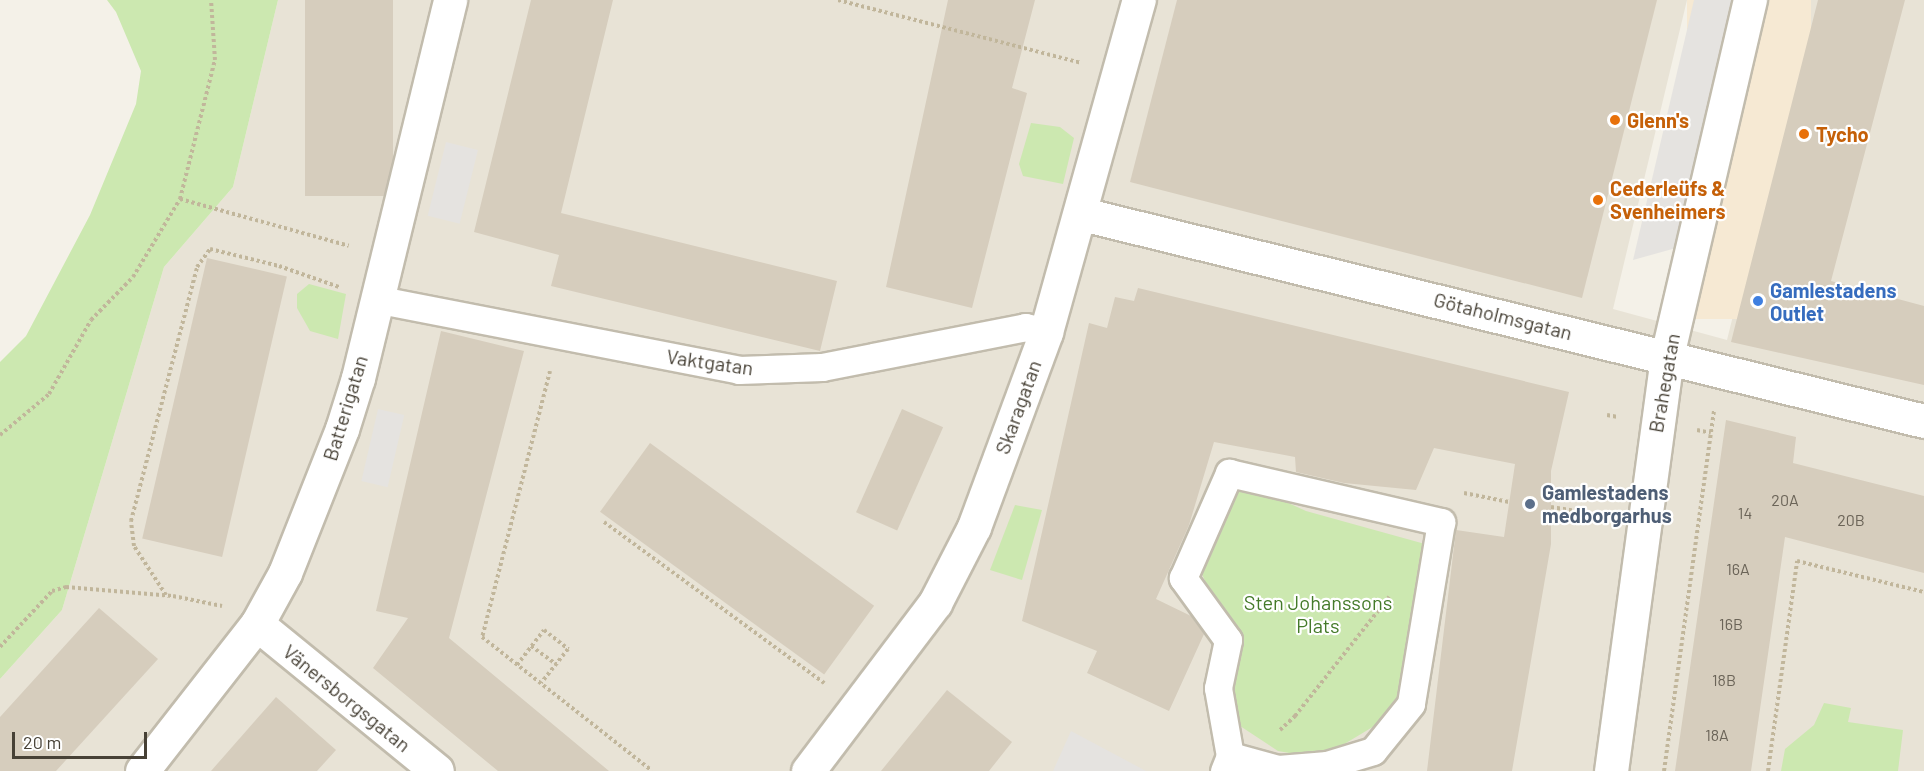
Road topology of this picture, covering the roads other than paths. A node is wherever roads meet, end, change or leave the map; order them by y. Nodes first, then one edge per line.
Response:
1 (450, 0) edge
2 (1139, 0) edge
3 (1750, 0) edge
4 (1082, 214) junction
5 (375, 299) junction
6 (1046, 332) junction
7 (1667, 356) junction
8 (1924, 421) edge
9 (257, 624) junction
10 (1227, 763) edge
11 (142, 771) edge
12 (437, 771) edge
13 (808, 771) edge
14 (1611, 771) edge

1 - 5 street, Batterigatan
2 - 4 street, Skaragatan
3 - 7 street, Brahegatan
4 - 6 street, Skaragatan
4 - 7 street, Götaholmsgatan
5 - 6 lane, Vaktgatan
5 - 9 street, Batterigatan
6 - 13 street, Skaragatan
7 - 8 street, Götaholmsgatan
7 - 14 street, Brahegatan
9 - 11 street, Batterigatan
9 - 12 street, Vänersborgsgatan
10 - 10 lane

